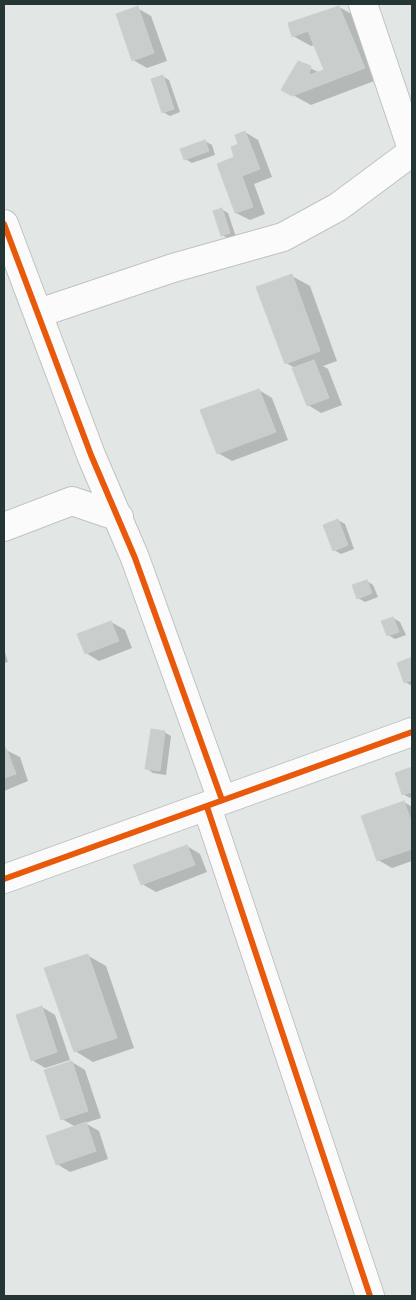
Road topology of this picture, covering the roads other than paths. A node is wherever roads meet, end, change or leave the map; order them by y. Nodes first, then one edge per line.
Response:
1 (363, 4) edge
2 (405, 107) edge
3 (412, 150) edge
4 (4, 224) edge
5 (39, 313) junction
6 (91, 455) junction
7 (72, 501) junction
8 (119, 518) junction
9 (4, 527) edge
10 (412, 732) edge
11 (214, 804) junction
12 (4, 880) edge
13 (370, 1296) edge

1 - 2 street
2 - 3 street
3 - 5 street
4 - 5 street
5 - 6 street
6 - 7 street
6 - 8 street
7 - 8 street
7 - 9 street
8 - 11 street
10 - 11 street
11 - 12 street
11 - 13 street

